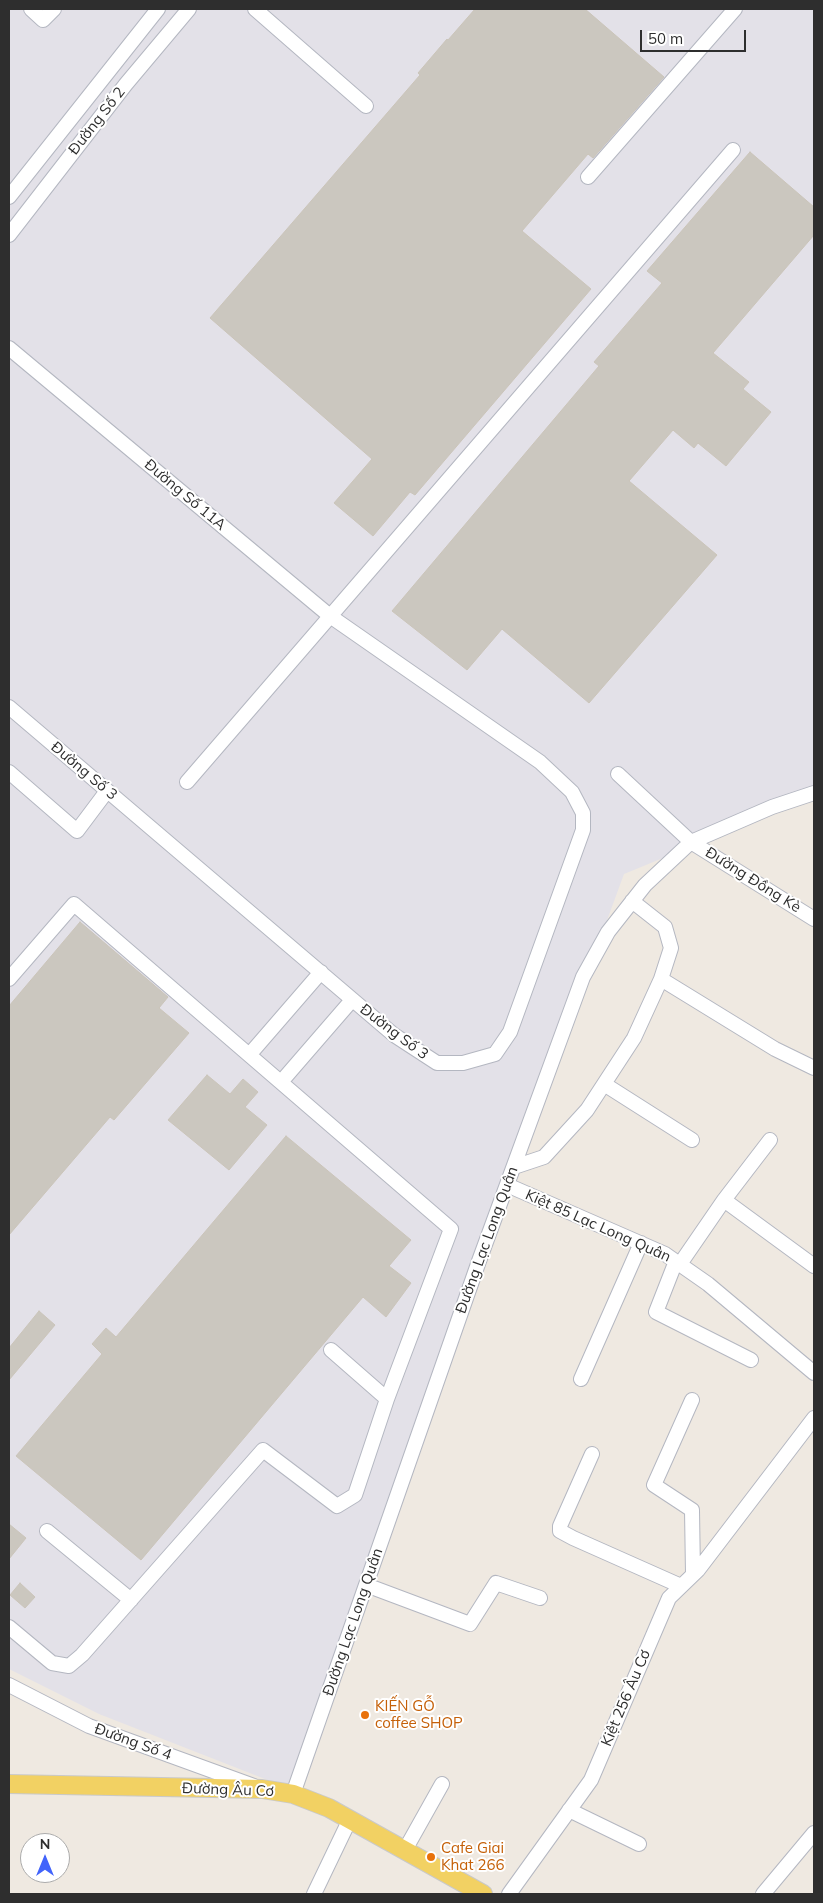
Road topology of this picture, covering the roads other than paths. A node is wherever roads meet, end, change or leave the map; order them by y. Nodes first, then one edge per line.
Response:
1 (31, 9) edge
2 (54, 9) edge
3 (158, 9) edge
4 (189, 9) edge
5 (255, 9) edge
6 (734, 9) edge
7 (366, 106) dead end
8 (733, 150) dead end
9 (588, 177) dead end
10 (9, 197) edge
11 (9, 235) edge
12 (9, 348) edge
13 (330, 616) junction
14 (364, 639) joint
15 (9, 707) edge
16 (9, 772) edge
17 (618, 774) dead end
18 (187, 782) dead end
19 (107, 791) junction
20 (814, 793) edge
21 (691, 842) junction
22 (632, 901) junction
23 (814, 919) edge
24 (320, 972) junction
25 (9, 979) edge
26 (661, 979) junction
27 (352, 1000) junction
28 (250, 1054) junction
29 (814, 1068) edge
30 (281, 1082) junction
31 (604, 1084) junction
32 (692, 1140) dead end
33 (770, 1140) dead end
34 (514, 1167) junction
35 (507, 1185) junction
36 (724, 1200) junction
37 (641, 1243) junction
38 (678, 1263) junction
39 (814, 1266) edge
40 (331, 1350) dead end
41 (751, 1360) dead end
42 (814, 1373) edge
43 (581, 1380) dead end
44 (387, 1399) junction
45 (692, 1400) dead end
46 (814, 1418) edge
47 (592, 1454) dead end
48 (47, 1531) dead end
49 (693, 1574) junction
50 (366, 1585) junction
51 (681, 1586) junction
52 (540, 1598) dead end
53 (131, 1600) junction
54 (9, 1627) edge
55 (9, 1686) edge
56 (9, 1784) edge
57 (442, 1784) dead end
58 (262, 1789) junction
59 (293, 1794) junction
60 (569, 1810) junction
61 (350, 1819) junction
62 (814, 1833) edge
63 (639, 1844) dead end
64 (405, 1850) junction
65 (464, 1890) edge
66 (314, 1894) edge
67 (483, 1894) edge
68 (509, 1894) edge
69 (763, 1894) edge

1 - 2 street
3 - 10 street, Đường Số 2
4 - 11 street, Đường Số 2
5 - 7 street
6 - 9 street
8 - 13 street
12 - 13 street, Đường Số 11A
13 - 14 street, Đường Số 11A
13 - 18 street
14 - 27 street, Đường Số 3
15 - 19 street, Đường Số 3
16 - 19 street
17 - 21 street, Đường Đồng Kè
19 - 24 street, Đường Số 3
20 - 21 street, Đường Lạc Long Quân
21 - 22 street, Đường Lạc Long Quân
21 - 23 street, Đường Đồng Kè
22 - 26 street
22 - 34 street, Đường Lạc Long Quân
24 - 27 street, Đường Số 3
24 - 28 street
25 - 28 street
26 - 29 street
26 - 31 street
27 - 30 street
28 - 30 street
30 - 44 street
31 - 32 street
31 - 34 street
33 - 36 street
34 - 35 street, Đường Lạc Long Quân
35 - 37 street, Kiệt 85 Lạc Long Quân
35 - 50 street, Đường Lạc Long Quân
36 - 38 street
36 - 39 street
37 - 38 street, Kiệt 85 Lạc Long Quân
37 - 43 street
38 - 41 street
38 - 42 street, Kiệt 85 Lạc Long Quân
40 - 44 street
44 - 53 street
45 - 49 street
46 - 49 street, Kiệt 256 Âu Cơ
47 - 51 street
48 - 53 street
49 - 51 street, Kiệt 256 Âu Cơ
50 - 52 street
50 - 59 street, Đường Lạc Long Quân
51 - 60 street, Kiệt 256 Âu Cơ
53 - 54 street
55 - 58 street, Đường Số 4
56 - 58 main road, Đường Âu Cơ
57 - 64 street
58 - 59 main road, Đường Âu Cơ
59 - 61 main road, Đường Âu Cơ
60 - 63 street
60 - 68 street, Kiệt 256 Âu Cơ
61 - 64 main road, Đường Âu Cơ
61 - 66 street
62 - 69 street
64 - 65 main road, Đường Âu Cơ
65 - 67 main road, Đường Âu Cơ

